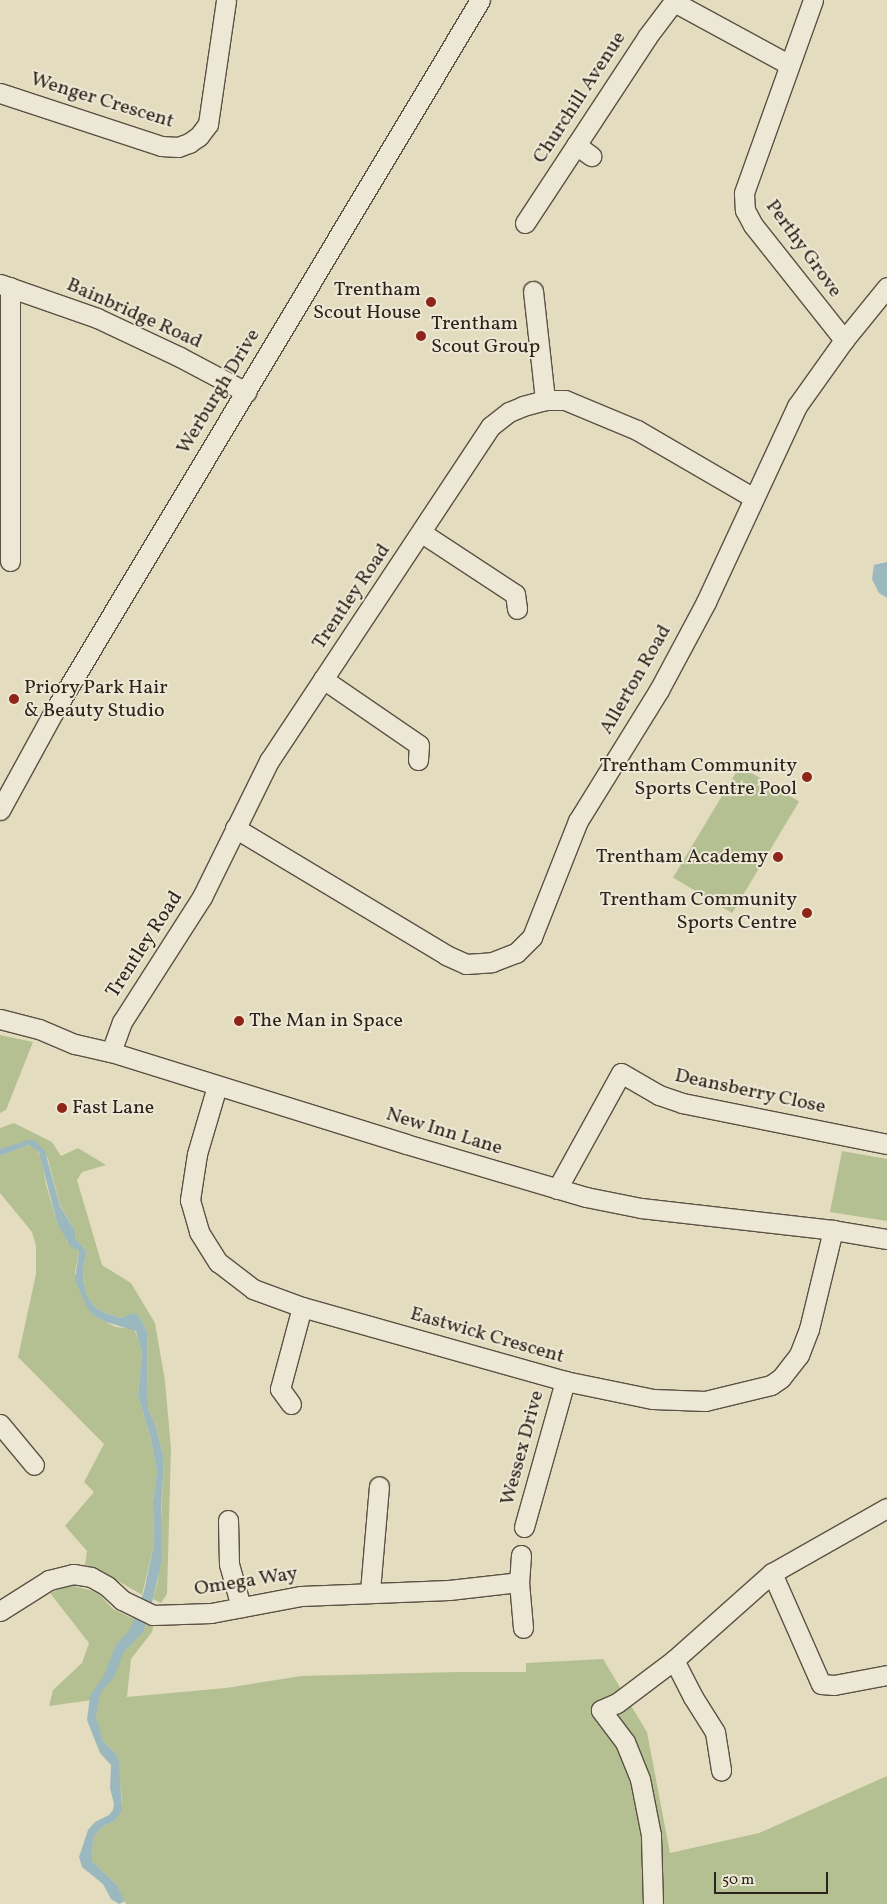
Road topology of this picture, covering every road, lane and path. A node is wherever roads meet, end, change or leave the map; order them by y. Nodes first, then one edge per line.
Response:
1 (226, 0) edge
2 (480, 0) edge
3 (813, 0) edge
4 (674, 1) edge
5 (788, 64) junction
6 (0, 93) edge
7 (524, 223) dead end
8 (5, 285) edge
9 (887, 287) edge
10 (539, 300) dead end
11 (844, 340) junction
12 (246, 392) junction
13 (545, 400) junction
14 (754, 498) junction
15 (422, 533) junction
16 (10, 561) dead end
17 (520, 597) dead end
18 (323, 679) junction
19 (423, 748) dead end
20 (0, 810) edge
21 (235, 828) junction
22 (0, 1019) edge
23 (111, 1052) junction
24 (217, 1086) junction
25 (887, 1144) edge
26 (557, 1189) junction
27 (833, 1230) junction
28 (887, 1239) edge
29 (302, 1307) junction
30 (565, 1381) junction
31 (280, 1397) dead end
32 (0, 1424) edge
33 (24, 1461) dead end
34 (379, 1486) dead end
35 (887, 1508) edge
36 (524, 1527) dead end
37 (234, 1531) dead end
38 (521, 1555) dead end
39 (772, 1573) junction
40 (519, 1582) junction
41 (370, 1591) junction
42 (241, 1607) junction
43 (0, 1611) edge
44 (523, 1628) dead end
45 (674, 1660) junction
46 (887, 1675) edge
47 (721, 1771) dead end
48 (653, 1904) edge

1 - 6 street, Wenger Crescent
2 - 12 street, Werburgh Drive
3 - 5 street
4 - 5 street
4 - 7 street, Churchill Avenue
5 - 11 street, Perthy Grove
8 - 12 street, Bainbridge Road
8 - 16 street
9 - 11 street, Allerton Road
10 - 13 street
11 - 14 street, Allerton Road
12 - 20 street, Werburgh Drive
13 - 14 street, Trentley Road
13 - 15 street, Trentley Road
14 - 21 street, Allerton Road
15 - 17 street
15 - 18 street, Trentley Road
18 - 19 street
18 - 21 street, Trentley Road
21 - 23 street, Trentley Road
22 - 23 street, New Inn Lane
23 - 24 street, New Inn Lane
24 - 26 street, New Inn Lane
24 - 29 street, Eastwick Crescent
25 - 26 street, Deansberry Close
26 - 27 street, New Inn Lane
27 - 28 street, New Inn Lane
27 - 30 street, Eastwick Crescent
29 - 30 street, Eastwick Crescent
29 - 31 street
30 - 36 street, Wessex Drive
32 - 33 street
34 - 41 street
35 - 39 street
37 - 42 street
38 - 40 street
39 - 45 street
39 - 46 street
40 - 41 street, Omega Way
40 - 44 street
41 - 42 street, Omega Way
42 - 43 street, Omega Way
45 - 47 street
45 - 48 street

